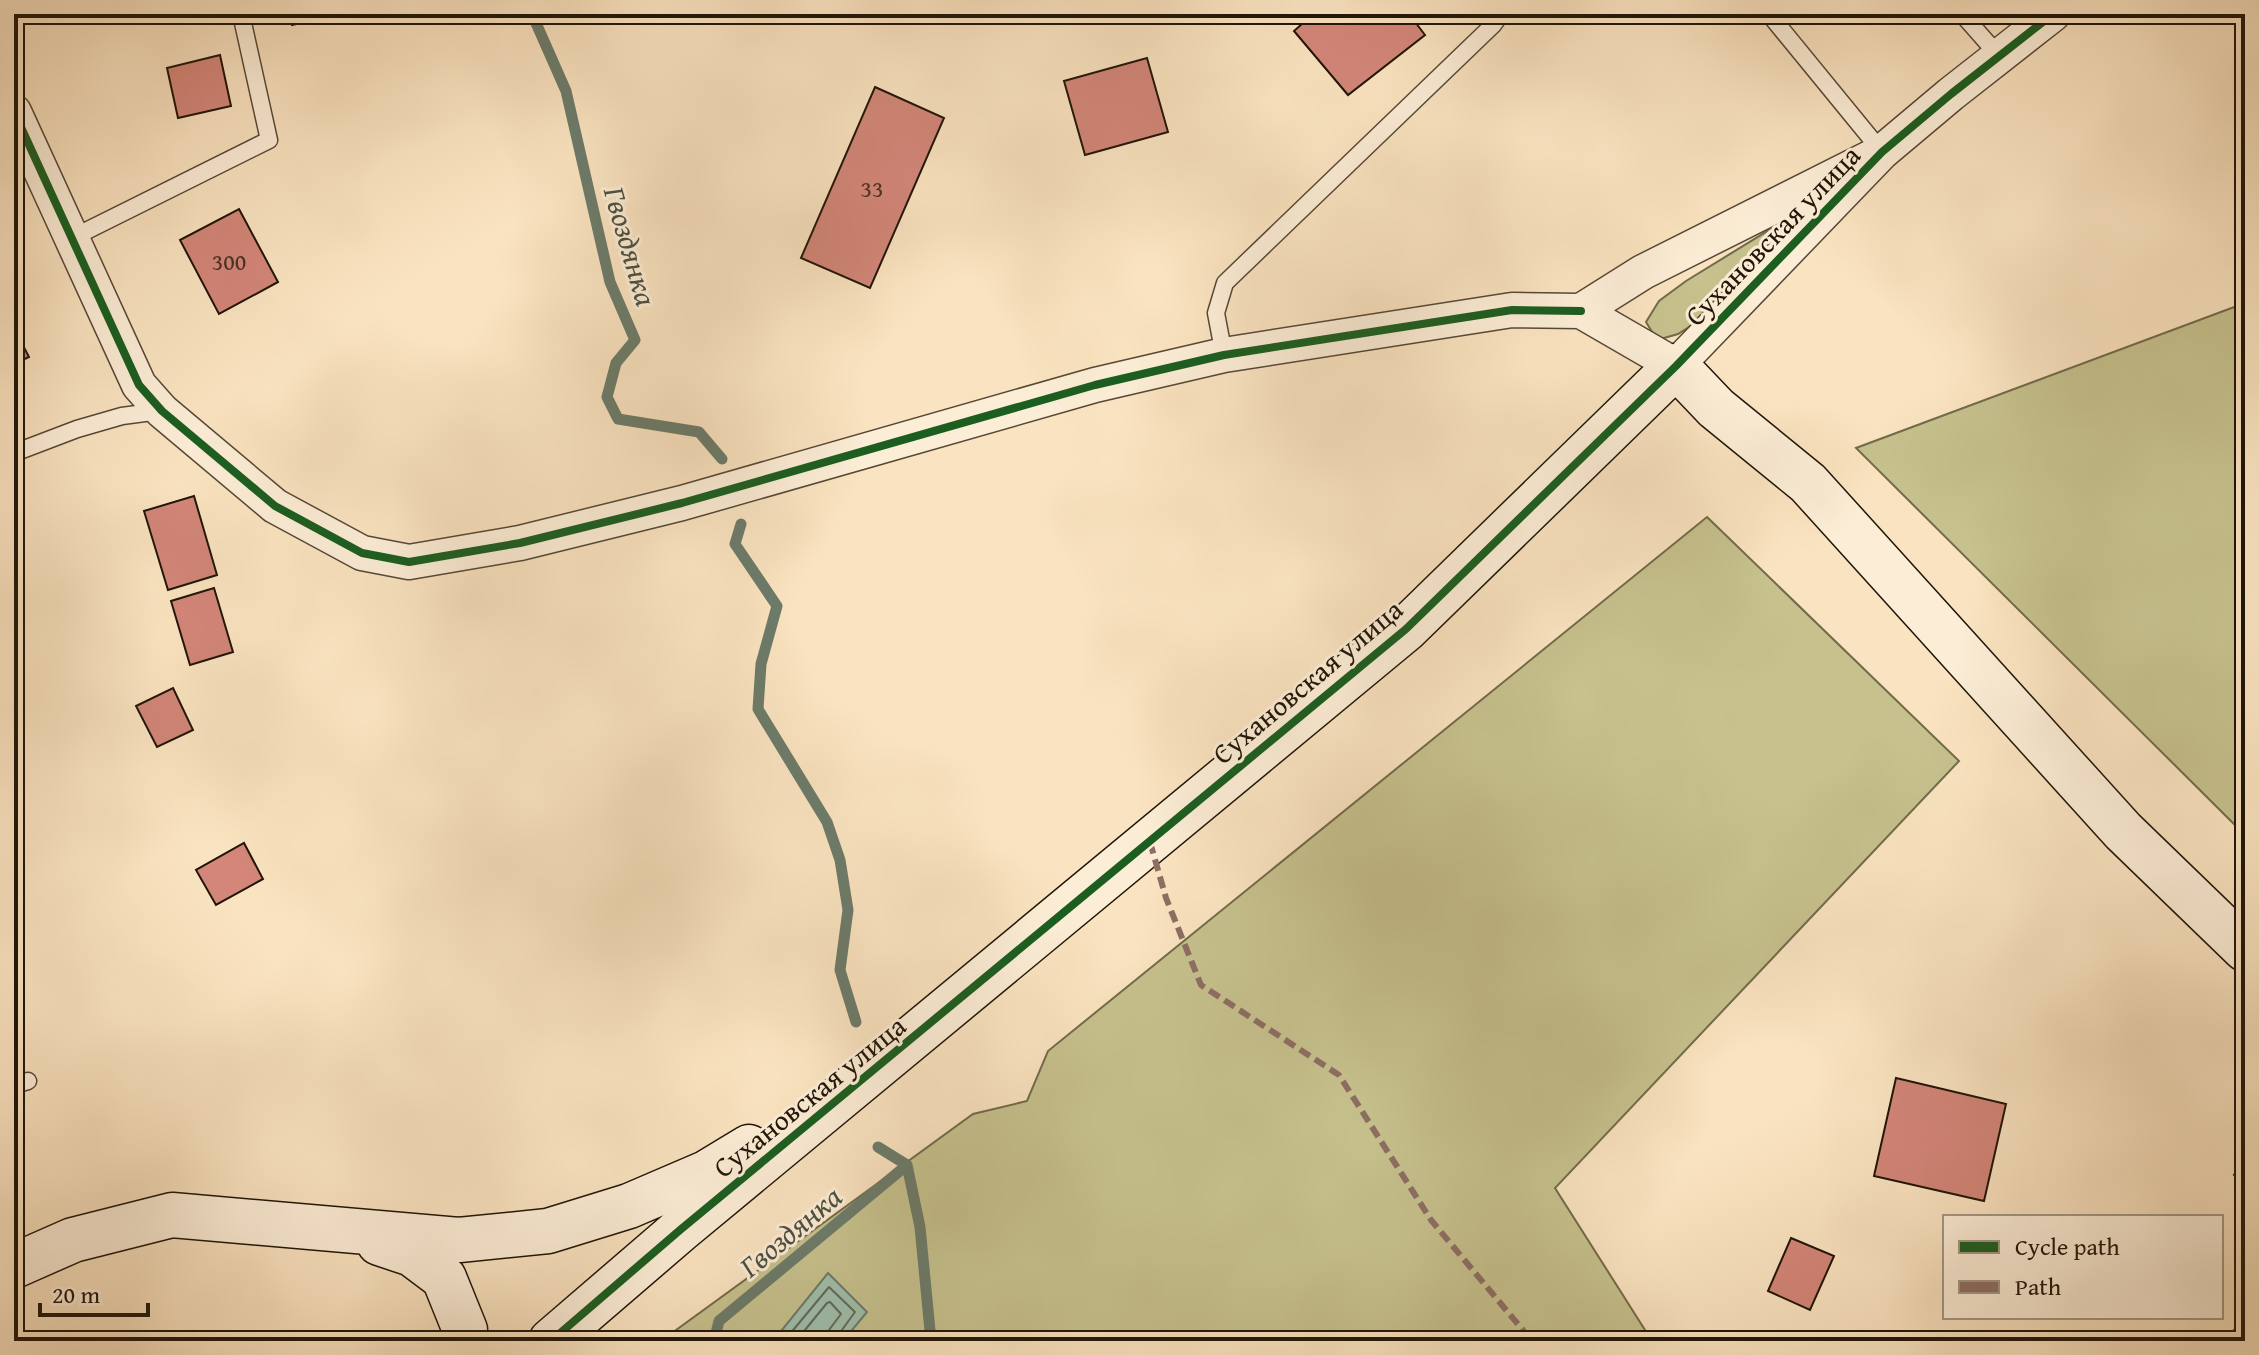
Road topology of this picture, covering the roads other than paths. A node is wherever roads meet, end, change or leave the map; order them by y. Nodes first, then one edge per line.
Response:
1 (241, 14) edge
2 (1501, 14) edge
3 (1769, 14) edge
4 (1962, 14) edge
5 (2053, 14) edge
6 (1999, 56) junction
7 (14, 112) edge
8 (1882, 152) junction
9 (72, 238) junction
10 (1581, 311) junction
11 (1224, 355) junction
12 (1676, 366) junction
13 (162, 411) junction
14 (14, 453) edge
15 (2245, 949) edge
16 (862, 1081) junction
17 (342, 1230) junction
18 (14, 1266) edge
19 (2245, 1330) edge
20 (464, 1341) edge
21 (551, 1341) edge
22 (2236, 1341) edge

1 - 9 lane
2 - 11 lane
3 - 8 lane
4 - 6 lane
5 - 6 street, Сухановская улица
6 - 8 street, Сухановская улица
7 - 9 street
8 - 10 street
8 - 12 street, Сухановская улица
9 - 13 street
10 - 11 street
10 - 12 street
11 - 13 street
12 - 15 street
12 - 16 street, Сухановская улица
13 - 14 lane
16 - 17 street
16 - 21 street, Сухановская улица
17 - 18 street
17 - 20 street
19 - 22 lane

